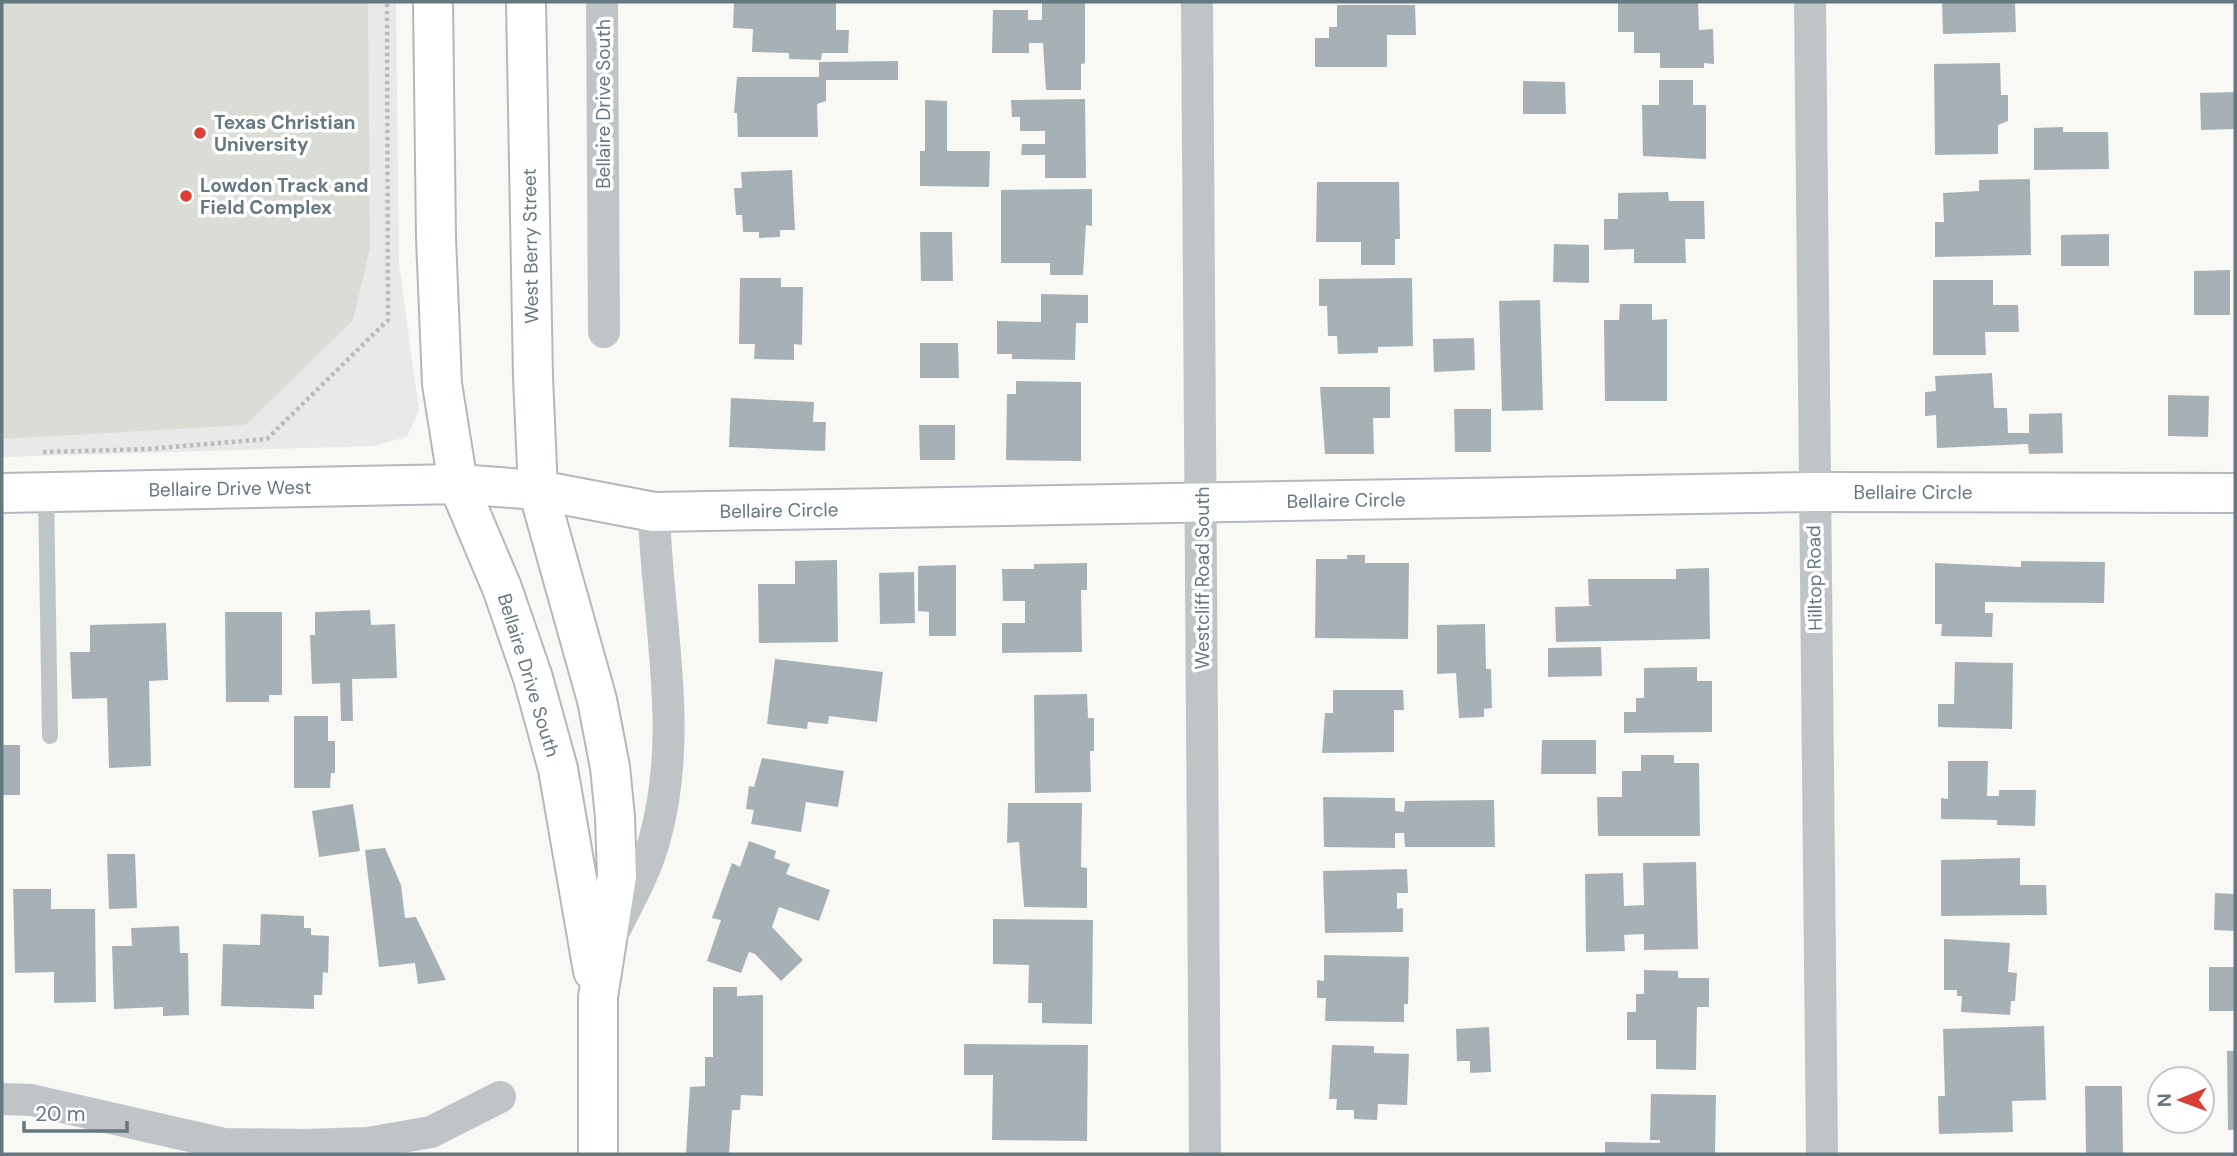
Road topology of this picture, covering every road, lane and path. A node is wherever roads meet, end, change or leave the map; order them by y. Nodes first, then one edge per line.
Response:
1 (387, 2) edge
2 (433, 2) edge
3 (526, 2) edge
4 (602, 2) edge
5 (1197, 2) edge
6 (1810, 2) edge
7 (604, 332) dead end
8 (42, 452) dead end
9 (458, 484) junction
10 (538, 490) junction
11 (46, 492) junction
12 (1813, 492) junction
13 (2235, 492) edge
14 (2, 493) edge
15 (1202, 502) junction
16 (654, 512) junction
17 (50, 736) dead end
18 (607, 945) junction
19 (598, 997) junction
20 (500, 1097) dead end
21 (2, 1099) edge
22 (598, 1154) edge
23 (1205, 1154) edge
24 (1822, 1154) edge

1 - 8 path
2 - 9 street
3 - 10 street, West Berry Street
4 - 7 street, Bellaire Drive South
5 - 15 street, Westcliff Road South
6 - 12 street, Hilltop Road
9 - 10 street, Bellaire Circle
9 - 11 street, Bellaire Drive West
9 - 19 street, Bellaire Drive South
10 - 16 street, Bellaire Circle
10 - 18 street, Bellaire Drive South
11 - 14 street, Bellaire Drive West
11 - 17 lane
12 - 13 street, Bellaire Circle
12 - 15 street, Bellaire Circle
12 - 24 street, Hilltop Road
15 - 16 street, Bellaire Circle
15 - 23 street, Westcliff Road South
16 - 18 street, Bellaire Drive South
18 - 19 street, Bellaire Drive South
19 - 22 street, Bellaire Drive South
20 - 21 street

